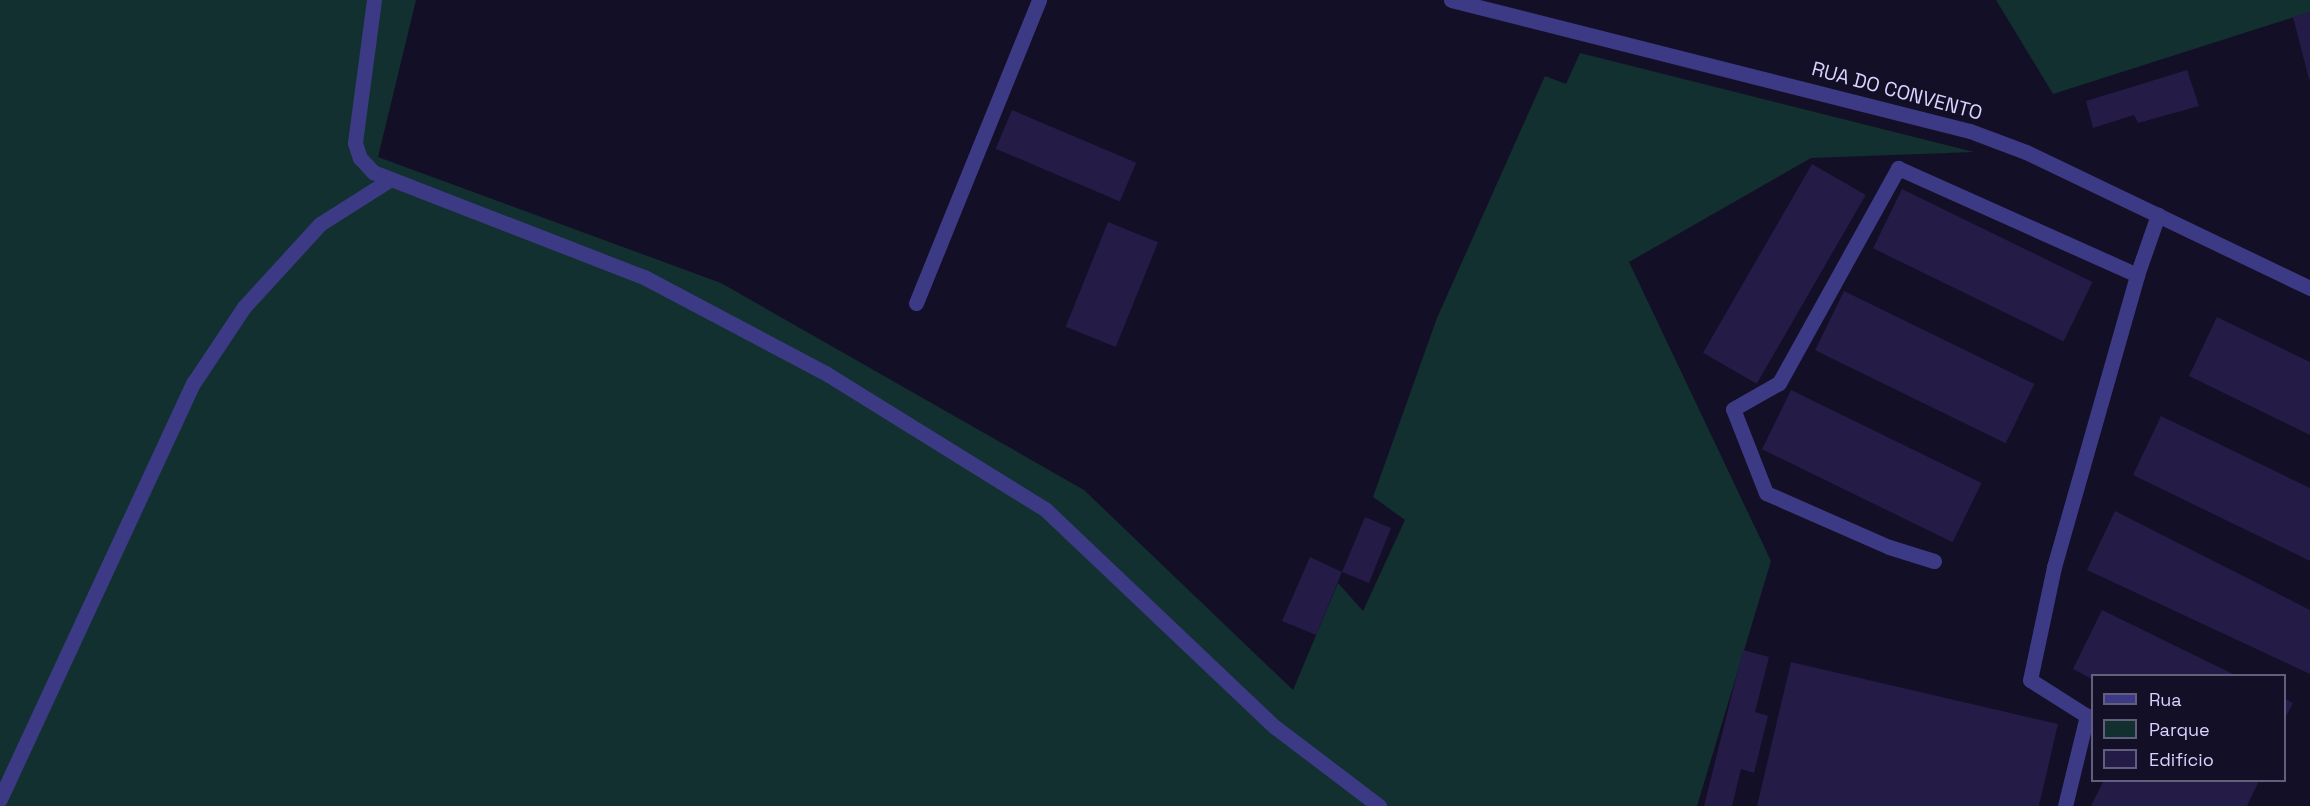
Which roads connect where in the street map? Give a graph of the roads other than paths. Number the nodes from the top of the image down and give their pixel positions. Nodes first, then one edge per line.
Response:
1 (374, 0) edge
2 (1039, 0) edge
3 (1451, 0) edge
4 (391, 179) junction
5 (2158, 215) junction
6 (2137, 275) junction
7 (2310, 288) edge
8 (916, 303) dead end
9 (1934, 561) dead end
10 (0, 799) edge
11 (1379, 806) edge
12 (2065, 806) edge

1 - 4 street
2 - 8 street
3 - 5 street, RUA DO CONVENTO
4 - 10 street
4 - 11 street
5 - 6 street
5 - 7 street, RUA DO CONVENTO
6 - 9 street
6 - 12 street

